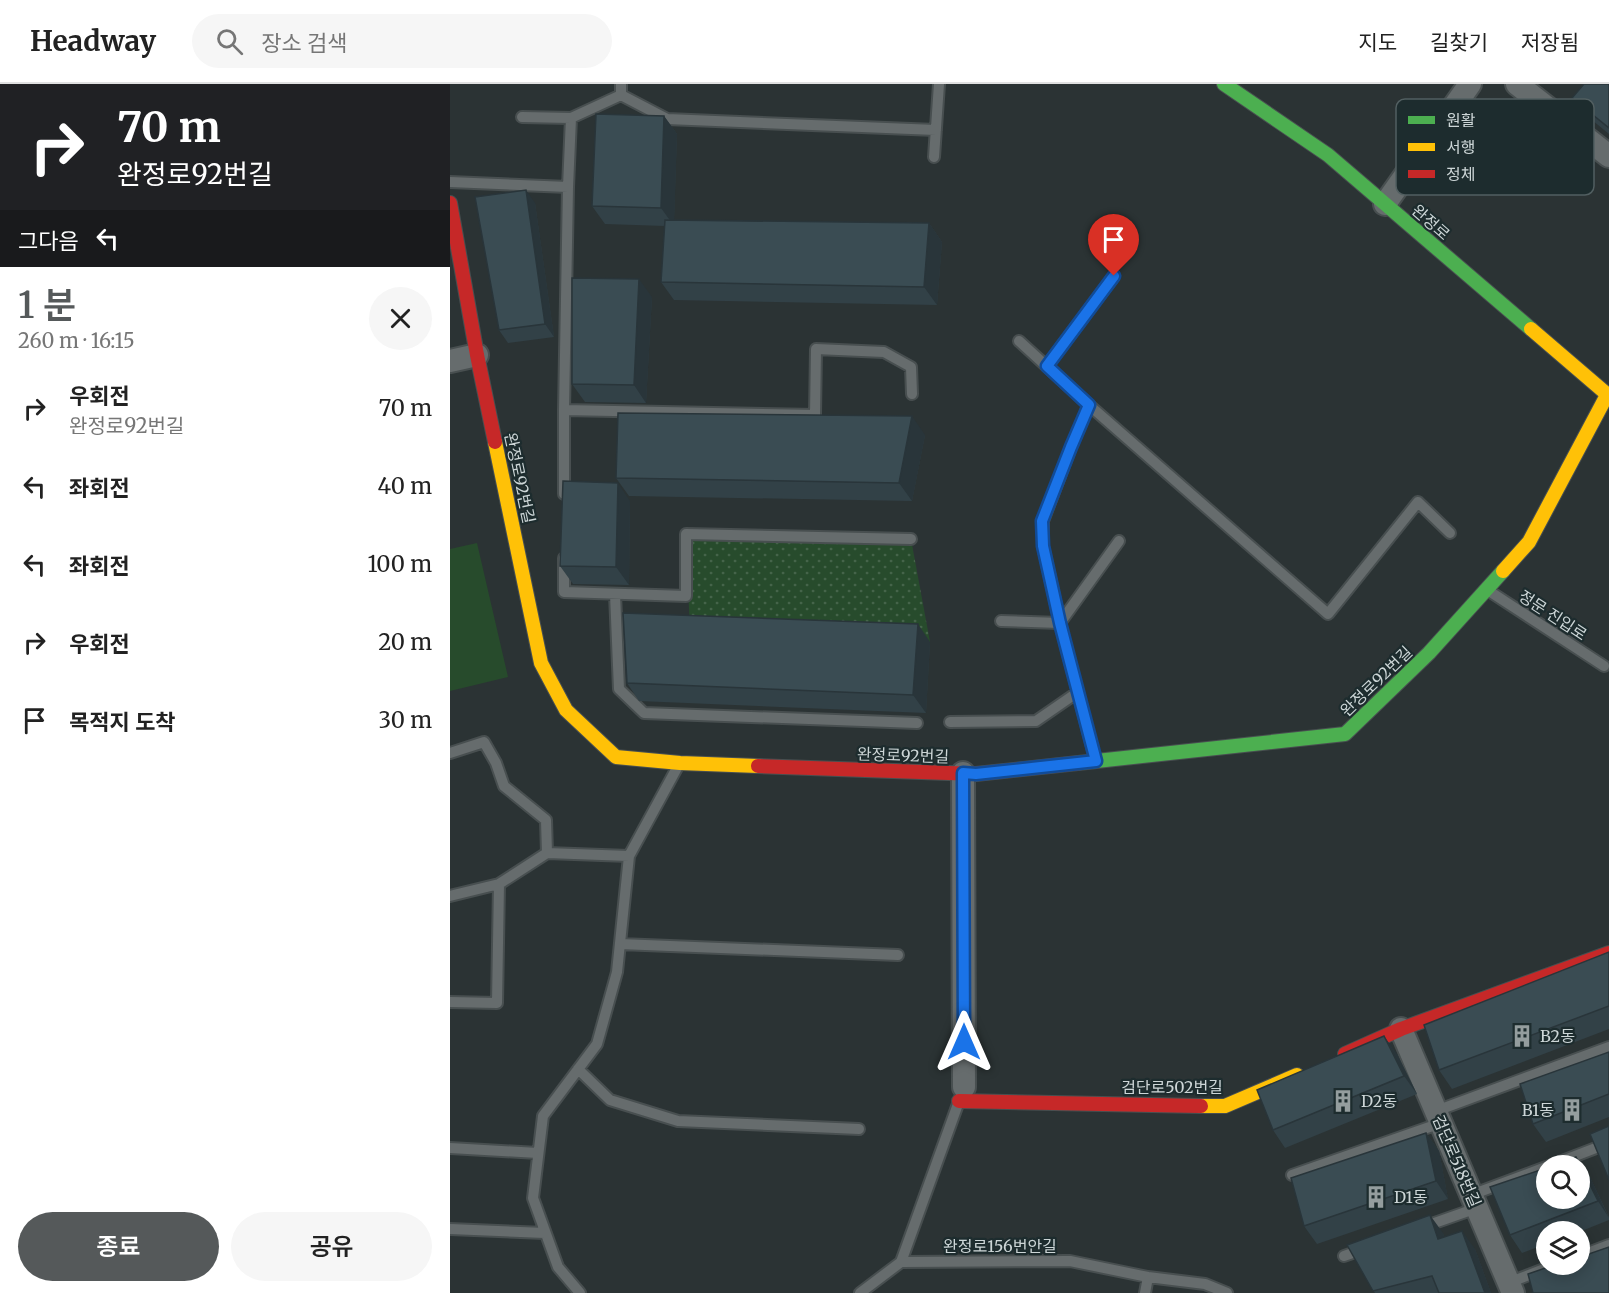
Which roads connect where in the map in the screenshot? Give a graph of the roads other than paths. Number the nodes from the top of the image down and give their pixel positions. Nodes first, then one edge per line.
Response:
1 (939, 84) edge
2 (1224, 84) edge
3 (1470, 84) edge
4 (1517, 84) edge
5 (621, 90) edge
6 (1459, 99) edge
7 (1536, 99) edge
8 (522, 117) dead end
9 (571, 118) junction
10 (936, 130) junction
11 (1594, 144) edge
12 (1609, 156) edge
13 (934, 157) dead end
14 (450, 182) edge
15 (568, 186) junction
16 (1396, 187) edge
17 (450, 203) edge
18 (1384, 204) junction
19 (1114, 276) dead end
20 (1019, 341) dead end
21 (477, 355) junction
22 (450, 361) edge
23 (1047, 366) junction
24 (912, 394) dead end
25 (1608, 395) edge
26 (1089, 405) junction
27 (564, 410) junction
28 (564, 501) edge
29 (1450, 532) dead end
30 (911, 539) dead end
31 (1119, 541) dead end
32 (564, 546) edge
33 (1486, 590) junction
34 (615, 594) junction
35 (1001, 621) dead end
36 (1060, 623) junction
37 (1604, 666) dead end
38 (1078, 692) junction
39 (950, 722) dead end
40 (917, 723) dead end
41 (450, 753) edge
42 (1096, 761) junction
43 (680, 764) junction
44 (963, 773) junction
45 (547, 853) junction
46 (629, 856) junction
47 (499, 884) junction
48 (450, 896) edge
49 (620, 944) junction
50 (1609, 953) edge
51 (898, 955) dead end
52 (450, 1002) edge
53 (1401, 1029) junction
54 (1609, 1047) edge
55 (1336, 1057) edge
56 (1314, 1067) edge
57 (579, 1069) junction
58 (962, 1094) junction
59 (1439, 1117) junction
60 (859, 1129) dead end
61 (450, 1148) edge
62 (1604, 1148) edge
63 (538, 1153) junction
64 (1582, 1155) edge
65 (1536, 1172) edge
66 (1292, 1175) edge
67 (1474, 1202) junction
68 (450, 1229) edge
69 (1410, 1232) edge
70 (545, 1233) junction
71 (1377, 1244) edge
72 (1609, 1245) edge
73 (1590, 1252) edge
74 (1344, 1256) dead end
75 (901, 1262) junction
76 (1536, 1275) edge
77 (1148, 1277) junction
78 (1510, 1288) edge
79 (580, 1293) edge
80 (860, 1293) edge
81 (1145, 1293) edge
82 (1227, 1293) edge

1 - 10 lane
2 - 18 street, 완정로
3 - 6 street
4 - 7 street
5 - 9 lane
5 - 10 lane
8 - 9 lane
9 - 15 lane
10 - 13 lane
11 - 12 street
14 - 15 lane
15 - 27 lane
16 - 18 street
17 - 21 street, 완정로92번길
18 - 25 street, 완정로
19 - 23 lane
20 - 23 lane
21 - 22 street
21 - 43 street, 완정로92번길
23 - 26 lane
24 - 27 lane
25 - 33 street, 완정로92번길
26 - 29 lane
26 - 36 lane
27 - 28 lane
30 - 34 lane
31 - 36 lane
32 - 34 lane
33 - 37 lane, 정문 진입로
33 - 42 street, 완정로92번길
34 - 40 lane
35 - 36 lane
36 - 38 lane
38 - 39 lane
38 - 42 lane
41 - 45 lane
42 - 44 street, 완정로92번길
43 - 44 street, 완정로92번길
43 - 46 lane
44 - 58 street
45 - 46 lane
45 - 47 lane
46 - 49 lane
47 - 48 lane
47 - 52 lane
49 - 51 lane
49 - 57 lane
50 - 53 street
53 - 55 street
53 - 59 street, 검단로518번길
54 - 59 lane
56 - 58 street, 검단로502번길
57 - 60 lane
57 - 63 lane
58 - 75 lane
59 - 66 lane
59 - 67 street, 검단로518번길
61 - 63 lane
62 - 64 lane
63 - 70 lane
65 - 67 lane
67 - 69 lane
67 - 78 street, 검단로518번길
68 - 70 lane
70 - 79 lane
71 - 74 lane
72 - 73 lane
75 - 77 lane, 완정로156번안길
75 - 80 lane
76 - 78 lane
77 - 81 lane
77 - 82 lane, 완정로156번안길

